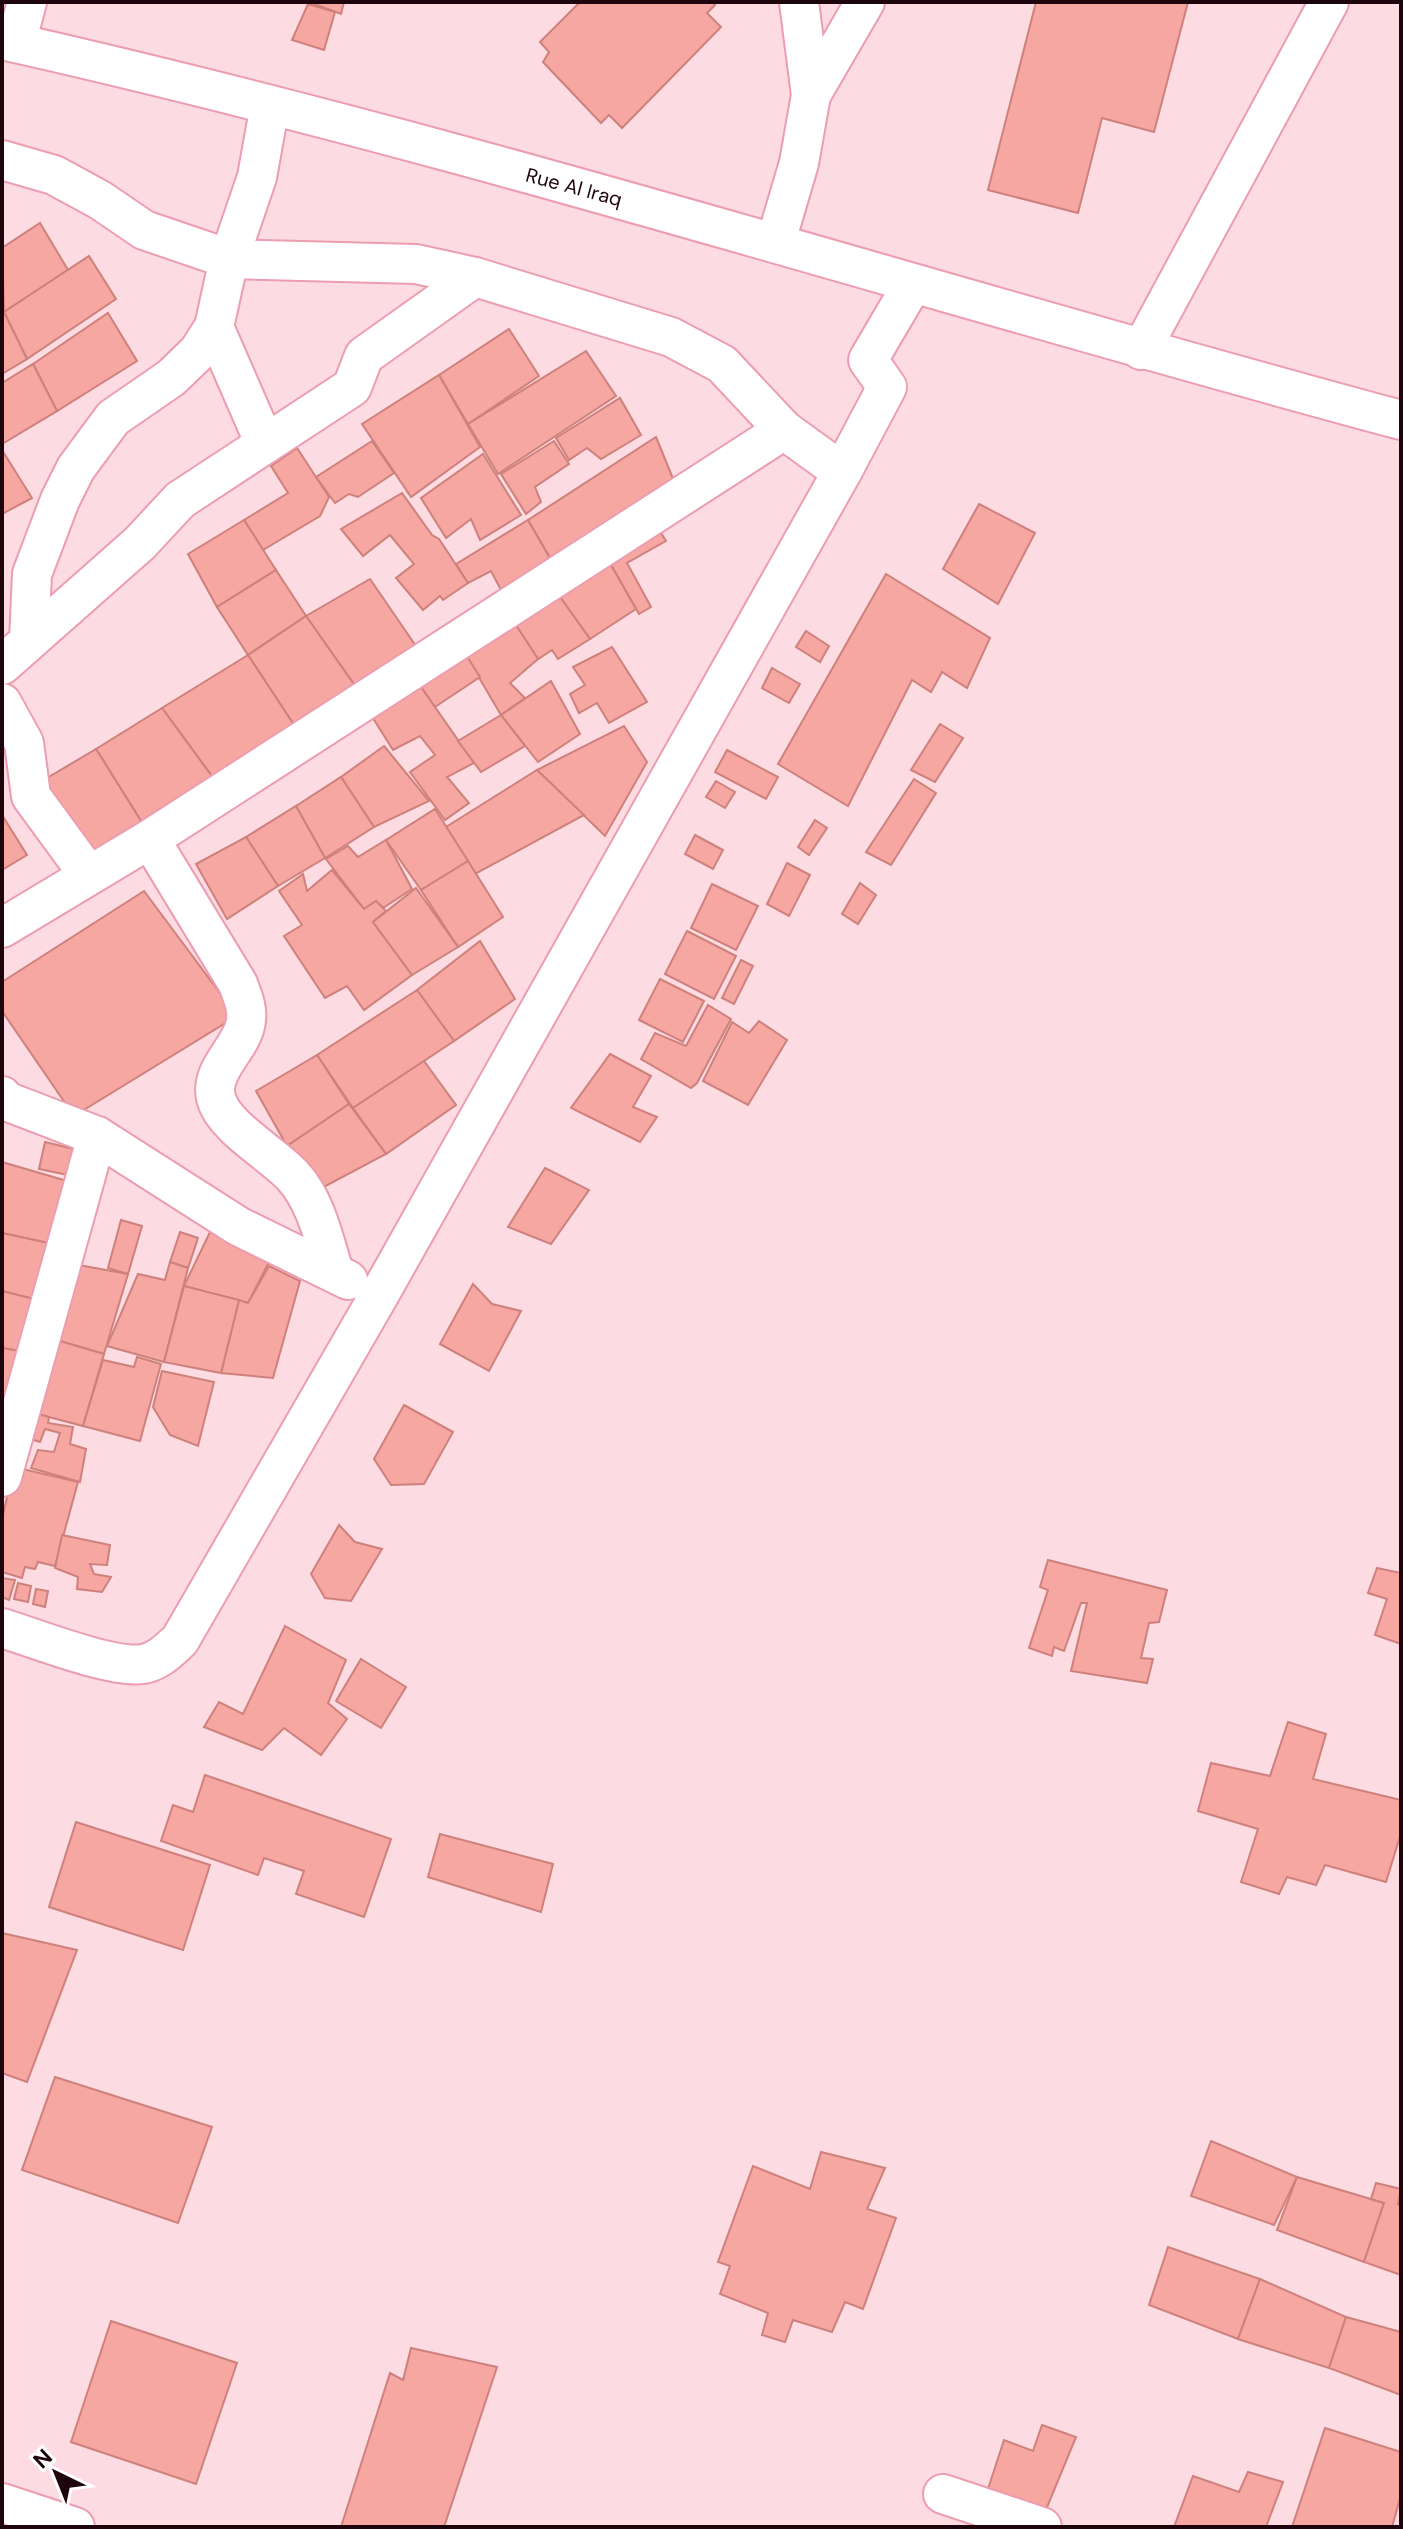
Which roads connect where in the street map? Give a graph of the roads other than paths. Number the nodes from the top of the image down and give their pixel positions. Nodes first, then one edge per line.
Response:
1 (27, 2) edge
2 (799, 2) edge
3 (865, 2) edge
4 (1329, 2) edge
5 (9, 42) edge
6 (811, 95) junction
7 (270, 105) junction
8 (2, 160) edge
9 (776, 241) junction
10 (229, 259) junction
11 (475, 277) junction
12 (912, 285) junction
13 (214, 327) junction
14 (1141, 350) junction
15 (1401, 420) edge
16 (784, 430) junction
17 (265, 444) junction
18 (842, 472) junction
19 (16, 653) edge
20 (2, 703) edge
21 (150, 839) junction
22 (88, 874) junction
23 (2, 928) edge
24 (2, 1096) edge
25 (97, 1136) junction
26 (334, 1272) junction
27 (378, 1297) junction
28 (2, 1477) edge
29 (2, 1628) edge
30 (943, 2494) dead end
31 (2, 2503) edge
32 (75, 2527) edge
33 (1042, 2527) edge

1 - 5 street
2 - 6 street
3 - 6 street
4 - 14 street
5 - 7 street, Rue Al Iraq
6 - 9 street
7 - 9 street, Rue Al Iraq
7 - 10 street
8 - 10 street
9 - 12 street, Rue Al Iraq
10 - 11 street
10 - 13 street
11 - 16 street
11 - 17 street
12 - 14 street, Rue Al Iraq
12 - 18 street
13 - 17 street
13 - 19 street
14 - 15 street, Rue Al Iraq
16 - 18 street
16 - 21 street
17 - 19 street
18 - 27 street
20 - 22 street
21 - 22 street
21 - 26 street
22 - 23 street
24 - 25 street
25 - 26 street
25 - 28 street
26 - 27 street
27 - 29 street
30 - 33 street
31 - 32 street

